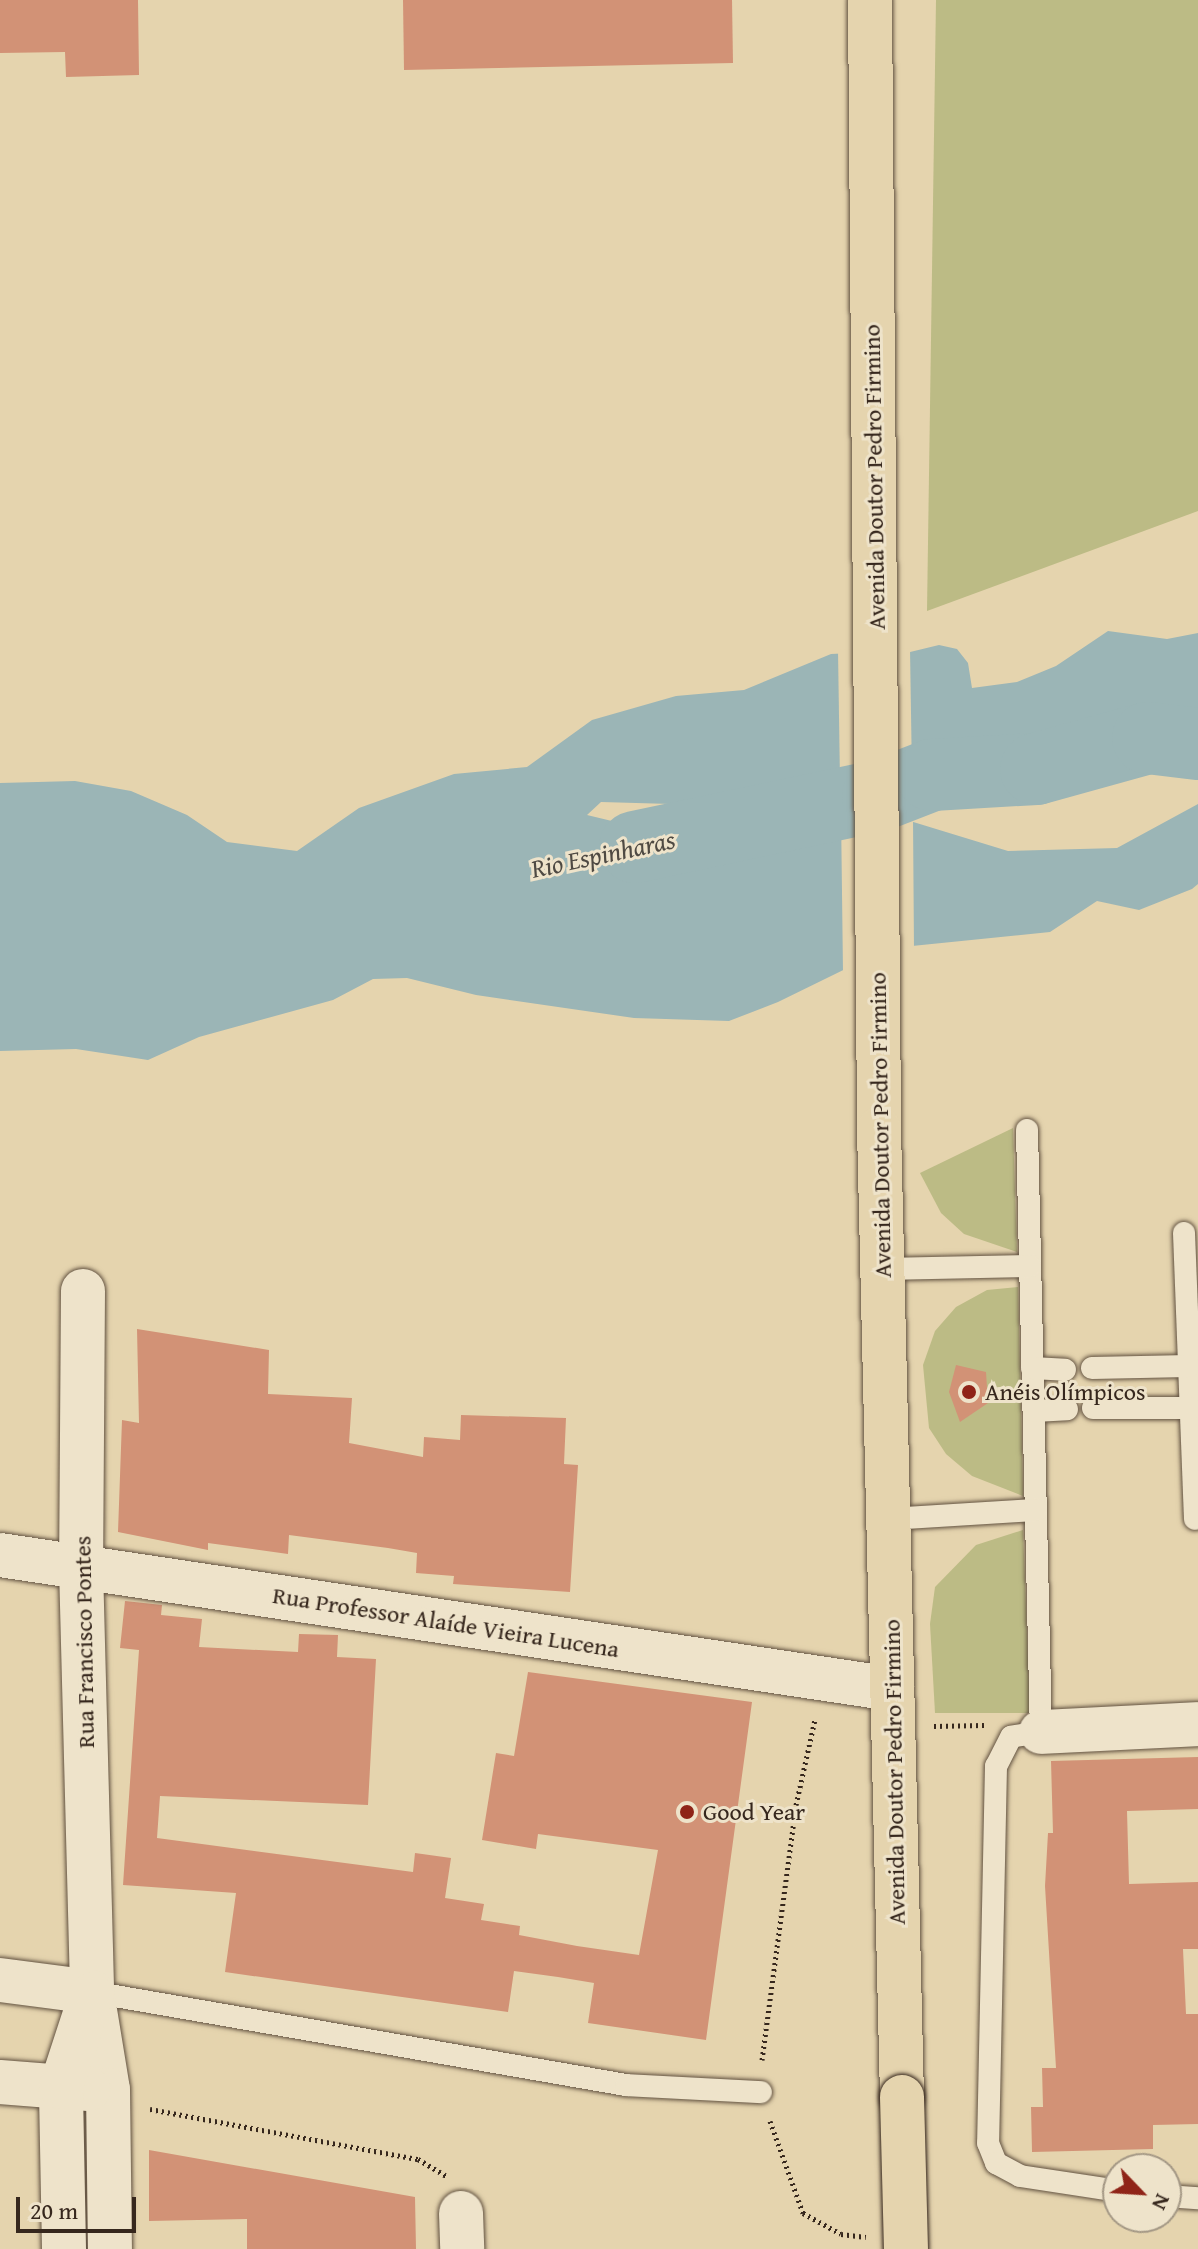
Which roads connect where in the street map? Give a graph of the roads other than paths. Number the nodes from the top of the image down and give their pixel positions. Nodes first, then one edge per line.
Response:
1 (870, 0) edge
2 (1027, 1130) dead end
3 (1184, 1233) dead end
4 (1030, 1266) junction
5 (882, 1269) junction
6 (83, 1291) dead end
7 (1189, 1366) junction
8 (1032, 1368) junction
9 (1092, 1368) dead end
10 (1065, 1370) dead end
11 (1093, 1408) dead end
12 (1190, 1408) junction
13 (1067, 1409) dead end
14 (1034, 1411) junction
15 (1036, 1510) junction
16 (888, 1519) junction
17 (1195, 1519) dead end
18 (0, 1555) edge
19 (81, 1567) junction
20 (893, 1708) junction
21 (1198, 1724) edge
22 (1041, 1728) junction
23 (0, 1980) edge
24 (92, 1992) junction
25 (0, 2082) edge
26 (61, 2087) junction
27 (108, 2090) junction
28 (761, 2092) road end
29 (1102, 2189) edge
30 (888, 2243) edge
31 (64, 2249) edge
32 (110, 2249) edge

1 - 5 main road, Avenida Doutor Pedro Firmino
2 - 4 lane
3 - 7 lane
4 - 5 lane
4 - 8 lane
5 - 16 main road, Avenida Doutor Pedro Firmino
6 - 19 street, Rua Francisco Pontes
7 - 9 lane
7 - 12 lane
8 - 10 lane
8 - 14 lane
11 - 12 lane
12 - 17 lane
13 - 14 lane
14 - 15 lane
15 - 16 lane
15 - 22 lane
16 - 20 main road, Avenida Doutor Pedro Firmino
18 - 19 street, Rua Professor Alaíde Vieira Lucena
19 - 20 street, Rua Professor Alaíde Vieira Lucena
19 - 24 street, Rua Francisco Pontes
20 - 30 main road, Avenida Doutor Pedro Firmino, bridge
21 - 22 street
22 - 29 lane
23 - 24 street
24 - 26 street, Rua Francisco Pontes
24 - 27 street, Rua Francisco Pontes
24 - 28 lane
25 - 26 street
26 - 27 street
26 - 31 street, Rua Francisco Pontes
27 - 32 street, Rua Francisco Pontes

